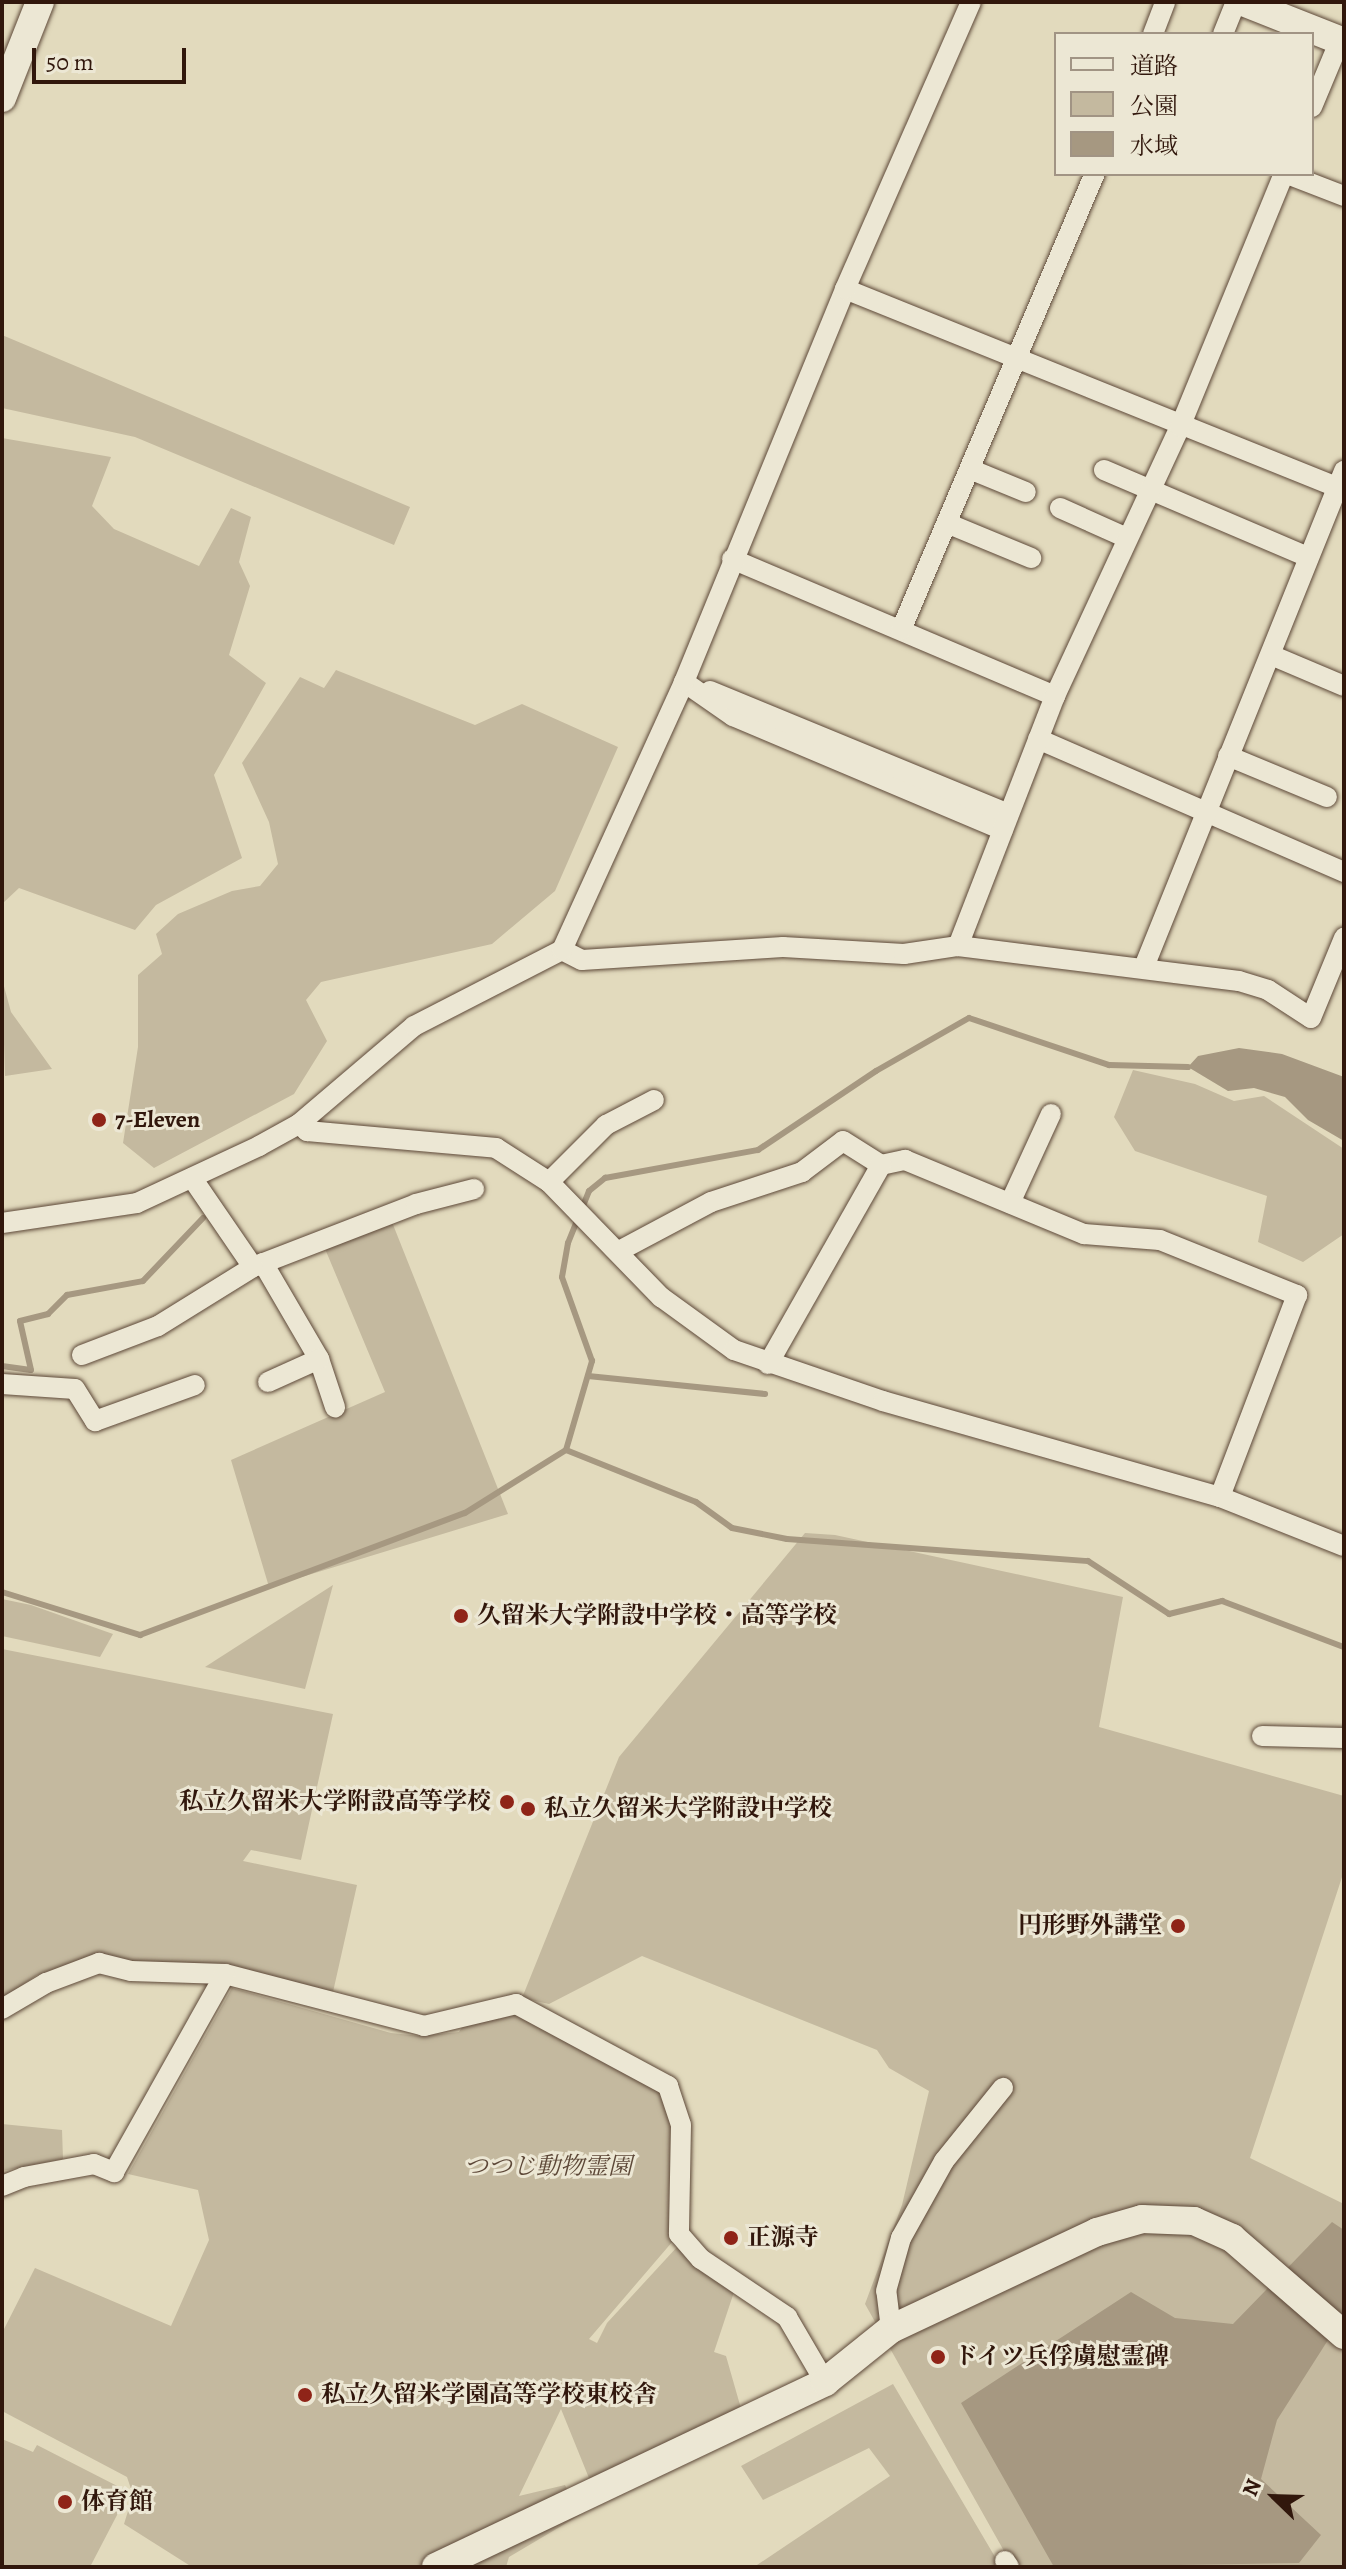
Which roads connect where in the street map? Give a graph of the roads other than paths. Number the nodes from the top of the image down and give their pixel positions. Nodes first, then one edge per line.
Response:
1 (40, 2) edge
2 (971, 2) edge
3 (1165, 2) edge
4 (1236, 2) edge
5 (1243, 2) edge
6 (1154, 32) edge
7 (1224, 32) edge
8 (1342, 41) edge
9 (2, 98) edge
10 (1314, 103) edge
11 (1094, 176) edge
12 (1285, 176) edge
13 (1291, 176) edge
14 (1344, 196) edge
15 (845, 289) junction
16 (1016, 361) junction
17 (1180, 427) junction
18 (972, 470) junction
19 (1104, 470) dead end
20 (1342, 483) edge
21 (1148, 487) junction
22 (1026, 492) dead end
23 (1060, 508) dead end
24 (949, 524) junction
25 (1127, 538) junction
26 (1308, 557) junction
27 (1031, 558) dead end
28 (732, 559) junction
29 (901, 630) junction
30 (1271, 655) junction
31 (684, 682) junction
32 (1344, 686) edge
33 (1055, 696) junction
34 (1038, 739) junction
35 (1228, 756) junction
36 (1327, 797) dead end
37 (1204, 811) junction
38 (1006, 822) junction
39 (1344, 872) edge
40 (1344, 938) edge
41 (958, 946) junction
42 (562, 950) junction
43 (1144, 967) junction
44 (654, 1100) dead end
45 (1051, 1114) dead end
46 (299, 1124) junction
47 (881, 1165) junction
48 (192, 1178) junction
49 (549, 1182) junction
50 (474, 1189) dead end
51 (1010, 1203) junction
52 (2, 1223) edge
53 (619, 1251) junction
54 (258, 1265) junction
55 (82, 1355) dead end
56 (319, 1359) junction
57 (768, 1364) junction
58 (268, 1382) dead end
59 (2, 1384) edge
60 (195, 1385) dead end
61 (335, 1407) dead end
62 (1220, 1497) junction
63 (1344, 1546) edge
64 (1262, 1736) dead end
65 (1344, 1738) edge
66 (225, 1974) junction
67 (2, 2009) edge
68 (1003, 2088) dead end
69 (2, 2186) edge
70 (891, 2329) junction
71 (1344, 2335) edge
72 (825, 2382) junction
73 (436, 2567) edge

1 - 9 street
2 - 15 street
3 - 6 street
4 - 7 street
5 - 8 street
8 - 10 street
11 - 16 street
12 - 17 street
13 - 14 street
15 - 16 street
15 - 28 street
16 - 17 street
16 - 18 street
17 - 20 street
17 - 21 street
18 - 22 street
18 - 24 street
19 - 21 street
20 - 26 street
21 - 25 street
21 - 26 street
23 - 25 street
24 - 27 street
24 - 29 street
25 - 33 street
26 - 30 street
28 - 29 street
28 - 31 street
29 - 33 street
30 - 32 street
30 - 35 street
31 - 38 street
31 - 42 street
33 - 34 street
34 - 37 street
34 - 38 street
35 - 36 street
35 - 37 street
37 - 39 street
37 - 43 street
38 - 41 street
40 - 43 street
41 - 42 street
41 - 43 street
42 - 46 street
44 - 49 street
45 - 51 street
46 - 48 street
46 - 49 street
47 - 51 street
47 - 53 street
47 - 57 street
48 - 52 street
48 - 54 street
49 - 53 street
50 - 54 street
51 - 62 street
53 - 57 street
54 - 55 street
54 - 56 street
56 - 58 street
56 - 61 street
57 - 62 street
59 - 60 street
62 - 63 street
64 - 65 street
66 - 67 street
66 - 69 street
66 - 72 street
68 - 70 street
70 - 71 street
70 - 72 street
72 - 73 street

